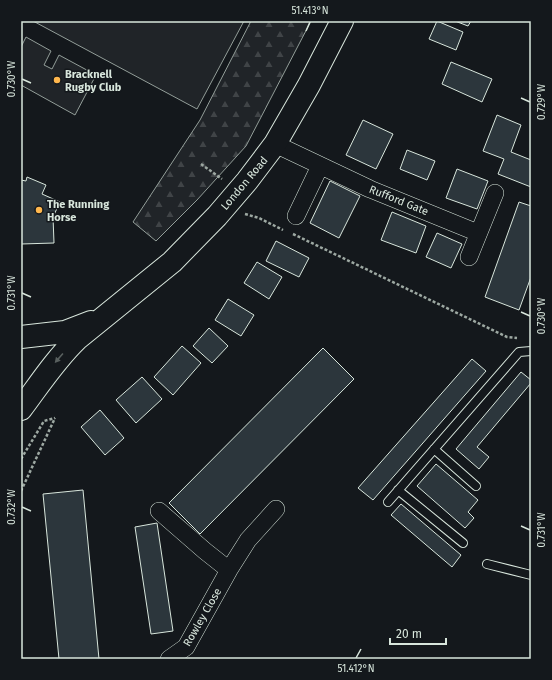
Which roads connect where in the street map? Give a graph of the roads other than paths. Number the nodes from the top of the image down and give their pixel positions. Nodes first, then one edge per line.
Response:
1 (342, 21) edge
2 (276, 144) junction
3 (320, 166) junction
4 (494, 193) dead end
5 (296, 216) dead end
6 (478, 233) junction
7 (469, 257) dead end
8 (109, 314) junction
9 (21, 337) edge
10 (531, 351) edge
11 (21, 409) edge
12 (434, 449) junction
13 (476, 486) dead end
14 (398, 490) junction
15 (388, 502) dead end
16 (276, 509) dead end
17 (159, 511) dead end
18 (463, 543) dead end
19 (487, 564) dead end
20 (229, 570) junction
21 (531, 575) edge
22 (169, 659) edge

1 - 2 main road, London Road
2 - 3 street, Rufford Gate
2 - 8 main road, London Road
3 - 5 street
3 - 6 street, Rufford Gate
4 - 6 street
6 - 7 street
8 - 9 main road, London Road
8 -> 11 main road, London Road
10 - 12 lane
12 - 13 lane
12 - 14 lane
14 - 15 lane
14 - 18 lane
16 - 20 street, Rowley Close
17 - 20 street
19 - 21 lane
20 - 22 street, Rowley Close

